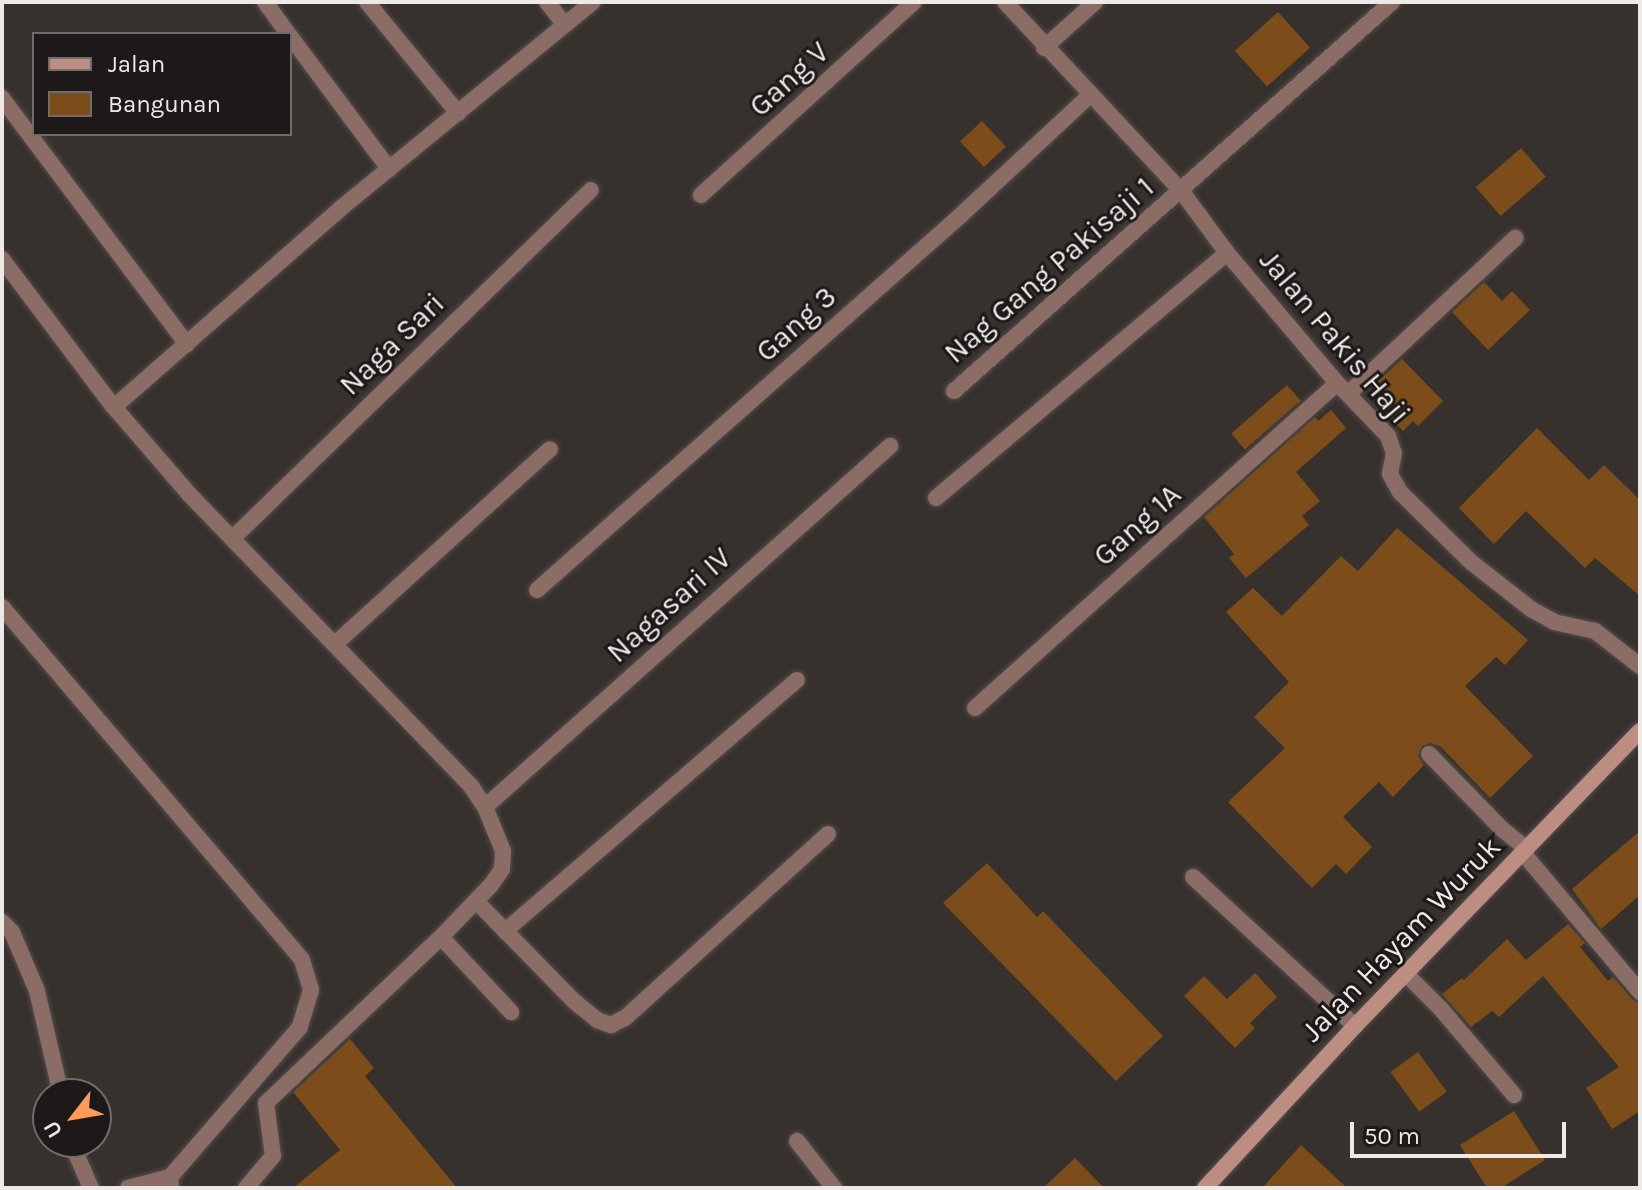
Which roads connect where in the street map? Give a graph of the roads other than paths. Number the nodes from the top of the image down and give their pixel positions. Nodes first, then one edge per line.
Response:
1 (265, 2) edge
2 (367, 2) edge
3 (547, 2) edge
4 (593, 2) edge
5 (914, 2) edge
6 (1005, 2) edge
7 (1095, 2) edge
8 (1392, 2) edge
9 (564, 24) junction
10 (287, 32) edge
11 (292, 39) edge
12 (1044, 48) junction
13 (1089, 96) junction
14 (2, 98) edge
15 (458, 113) junction
16 (389, 169) junction
17 (591, 190) dead end
18 (1182, 192) junction
19 (701, 195) dead end
20 (1515, 238) dead end
21 (1227, 253) junction
22 (2, 259) edge
23 (187, 344) junction
24 (1343, 388) junction
25 (954, 391) dead end
26 (112, 405) dead end
27 (890, 446) dead end
28 (550, 449) dead end
29 (936, 498) dead end
30 (233, 538) junction
31 (537, 590) dead end
32 (2, 607) edge
33 (335, 644) junction
34 (1640, 666) edge
35 (797, 680) dead end
36 (975, 708) dead end
37 (1640, 731) edge
38 (1429, 754) dead end
39 (485, 807) junction
40 (828, 834) dead end
41 (1525, 851) junction
42 (1193, 877) dead end
43 (476, 901) junction
44 (2, 922) edge
45 (505, 931) junction
46 (441, 937) junction
47 (1406, 974) junction
48 (1640, 992) edge
49 (511, 1012) dead end
50 (1355, 1026) junction
51 (57, 1078) edge
52 (1514, 1095) dead end
53 (797, 1141) dead end
54 (78, 1158) edge
55 (170, 1182) edge
56 (91, 1188) edge
57 (128, 1188) edge
58 (246, 1188) edge
59 (834, 1188) edge
60 (1205, 1188) edge

1 - 10 street
2 - 15 street
3 - 9 street
4 - 9 street
5 - 19 street, Gang V
6 - 12 street, Jalan Pakis Haji
7 - 12 street
8 - 18 street, Nag Gang Pakisaji 1
9 - 15 street
11 - 16 street
12 - 13 street, Jalan Pakis Haji
13 - 18 street, Jalan Pakis Haji
13 - 31 street, Gang 3
14 - 23 street
15 - 16 street
16 - 23 street
17 - 30 street, Naga Sari
18 - 21 street, Jalan Pakis Haji
18 - 25 street, Nag Gang Pakisaji 1
20 - 24 street, Gang 1A
21 - 24 street, Jalan Pakis Haji
21 - 29 street
22 - 26 street
23 - 30 street
24 - 34 street, Jalan Pakis Haji
24 - 36 street, Gang 1A
27 - 39 street, Nagasari IV
28 - 33 street
30 - 33 street
32 - 55 street
33 - 39 street
35 - 45 street
37 - 41 main road, Jalan Hayam Wuruk
38 - 41 street
39 - 43 street
40 - 45 street
41 - 47 main road, Jalan Hayam Wuruk
41 - 48 street
42 - 50 street
43 - 45 street
43 - 46 street
44 - 51 street
46 - 49 street
46 - 58 street
47 - 50 main road, Jalan Hayam Wuruk
47 - 52 street
50 - 60 main road, Jalan Hayam Wuruk
53 - 59 street
54 - 56 street
55 - 57 street

